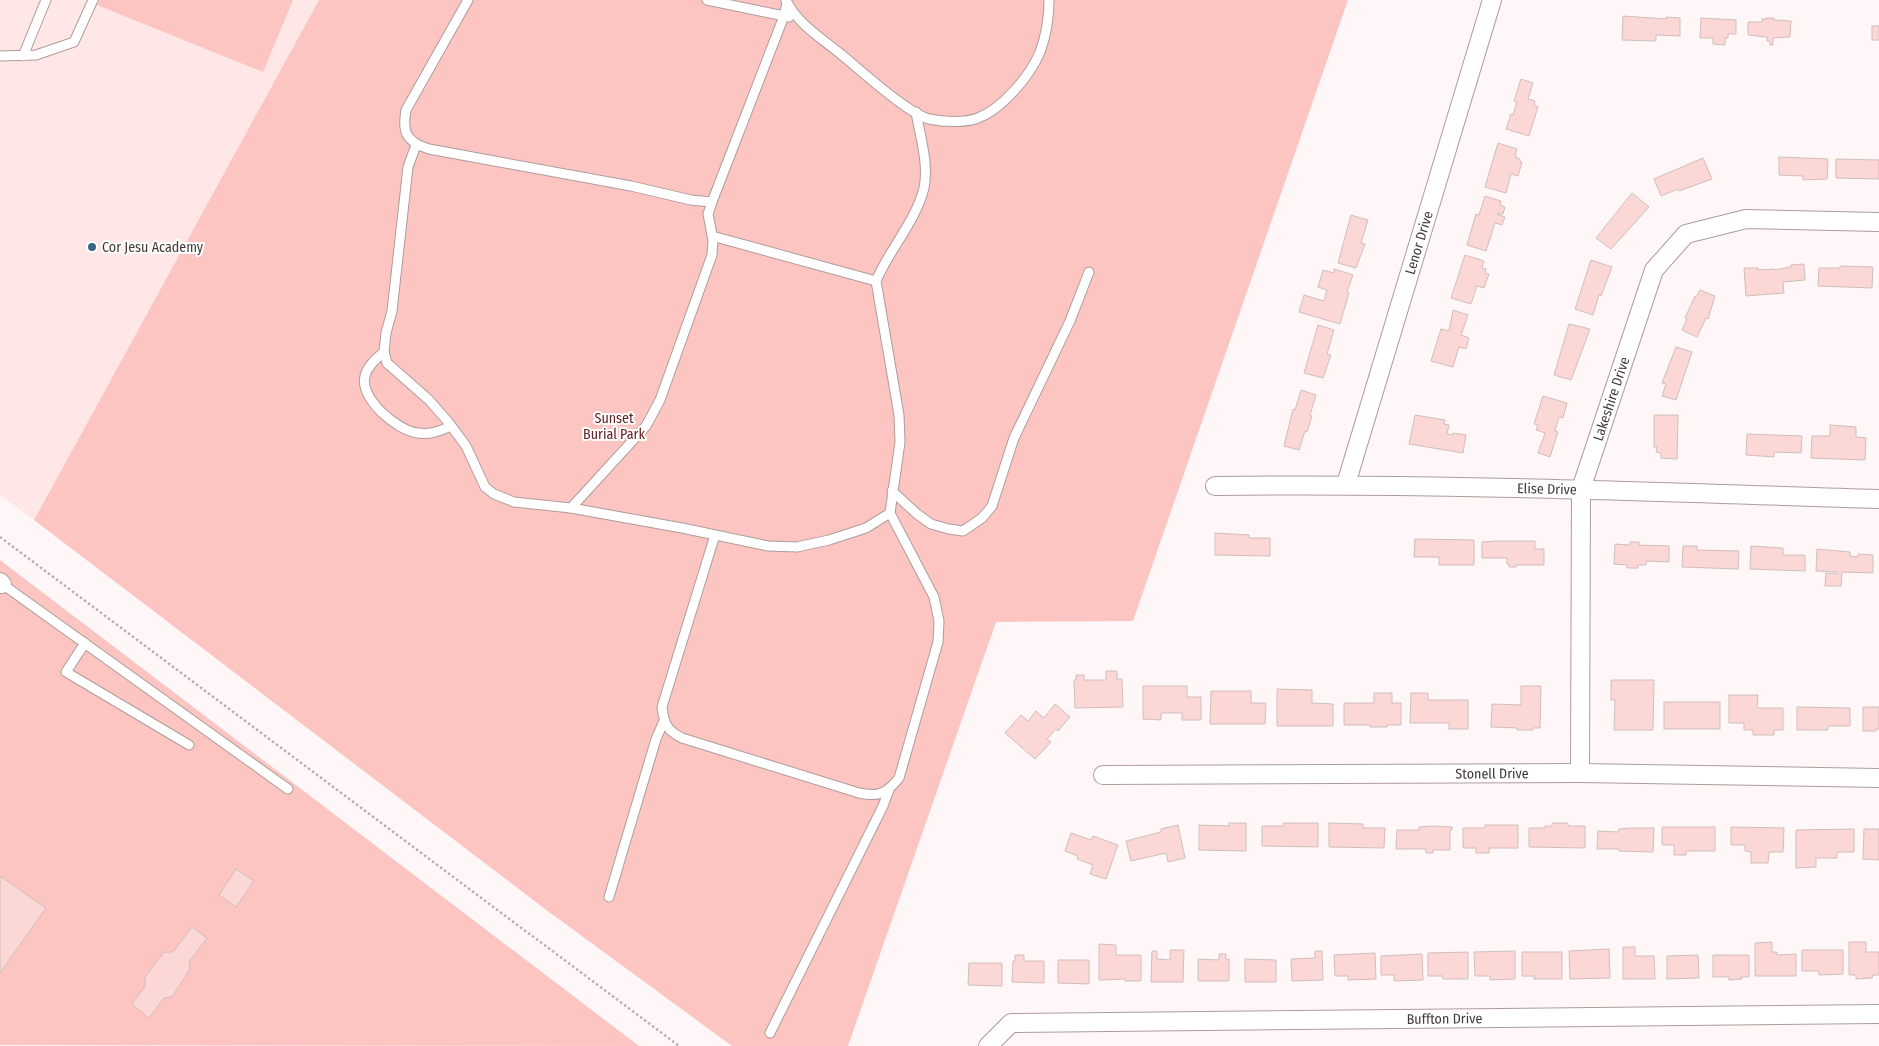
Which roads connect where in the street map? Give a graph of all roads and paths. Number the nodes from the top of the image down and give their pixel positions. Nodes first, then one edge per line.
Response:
1 (46, 0) edge
2 (93, 0) edge
3 (468, 0) edge
4 (708, 0) edge
5 (1049, 0) edge
6 (1492, 0) edge
7 (725, 1) edge
8 (786, 2) edge
9 (784, 16) junction
10 (799, 19) junction
11 (0, 56) edge
12 (23, 56) junction
13 (916, 112) junction
14 (416, 145) junction
15 (712, 202) junction
16 (1879, 222) edge
17 (712, 236) junction
18 (1089, 272) dead end
19 (876, 282) junction
20 (384, 352) junction
21 (451, 426) junction
22 (1346, 484) junction
23 (1216, 486) dead end
24 (1581, 489) junction
25 (892, 491) junction
26 (1879, 499) edge
27 (571, 508) junction
28 (890, 513) junction
29 (715, 535) junction
30 (0, 537) edge
31 (1, 583) edge
32 (85, 643) junction
33 (664, 721) junction
34 (189, 745) dead end
35 (1580, 773) junction
36 (1104, 775) dead end
37 (1879, 778) edge
38 (288, 789) dead end
39 (889, 790) junction
40 (609, 896) dead end
41 (1879, 1014) edge
42 (770, 1033) dead end
43 (679, 1046) edge
44 (988, 1046) edge

1 - 12 lane
2 - 12 lane
3 - 14 lane
4 - 7 lane
5 - 13 lane
6 - 22 street, Lenor Drive
7 - 9 lane
8 - 9 lane
8 - 10 lane
9 - 10 lane
9 - 15 lane
10 - 13 lane
11 - 12 lane
13 - 19 lane
14 - 15 lane
14 - 20 lane
15 - 17 lane
16 - 24 street, Lakeshire Drive
17 - 19 lane
17 - 27 lane
18 - 25 lane
19 - 25 lane
20 - 21 lane
20 - 21 lane
21 - 27 lane
22 - 23 street, Elise Drive
22 - 24 street, Elise Drive
24 - 26 street, Elise Drive
24 - 35 street, Lakeshire Drive
25 - 28 lane
27 - 29 lane
28 - 29 lane
28 - 39 lane
29 - 33 lane
30 - 43 path
31 - 32 lane
32 - 34 lane
32 - 38 lane
33 - 39 lane
33 - 40 lane
35 - 36 street, Stonell Drive
35 - 37 street, Stonell Drive
39 - 42 lane
41 - 44 street, Buffton Drive

